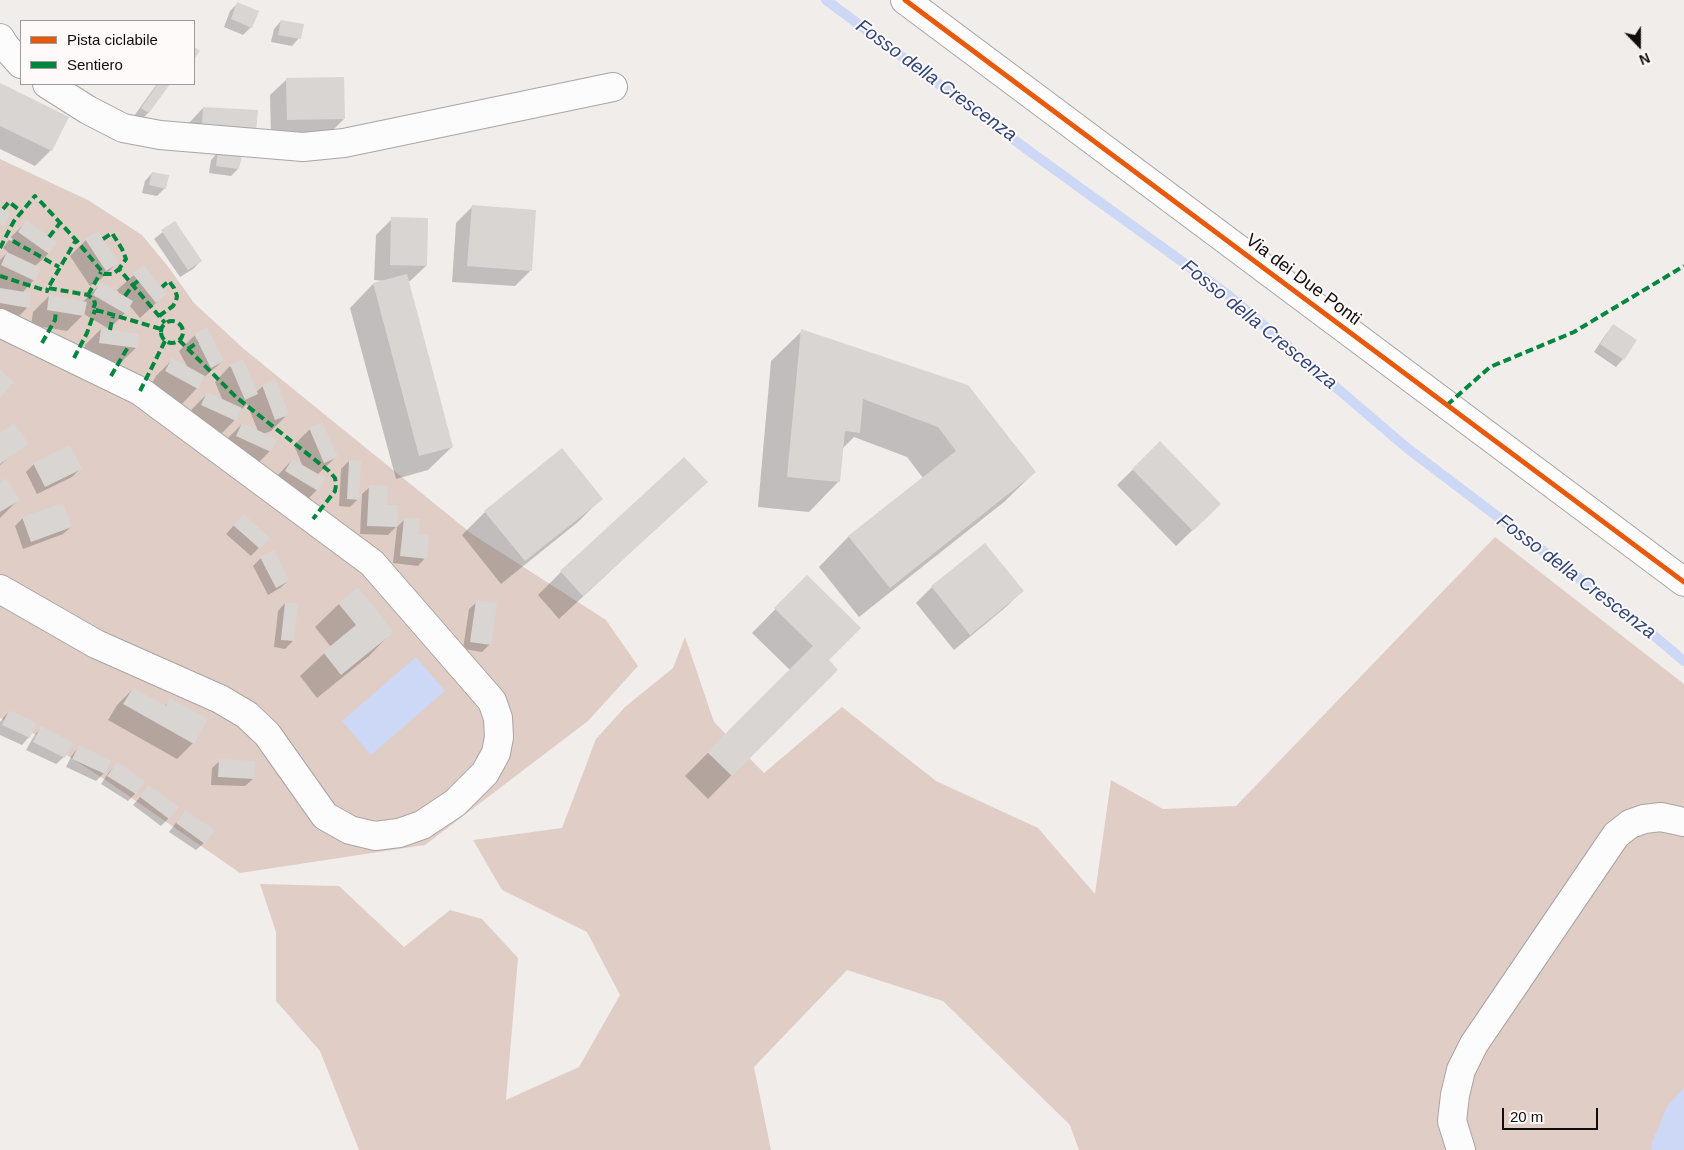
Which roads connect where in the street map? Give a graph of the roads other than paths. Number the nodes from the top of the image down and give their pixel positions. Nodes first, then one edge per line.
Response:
1 (905, 0) edge
2 (0, 38) edge
3 (20, 63) edge
4 (49, 85) edge
5 (613, 87) dead end
6 (0, 323) edge
7 (1684, 582) edge
8 (0, 589) edge
9 (1684, 822) edge
10 (1461, 1150) edge

1 - 7 street, Via dei Due Ponti
2 - 3 street
4 - 5 street
6 - 8 street
9 - 10 street

